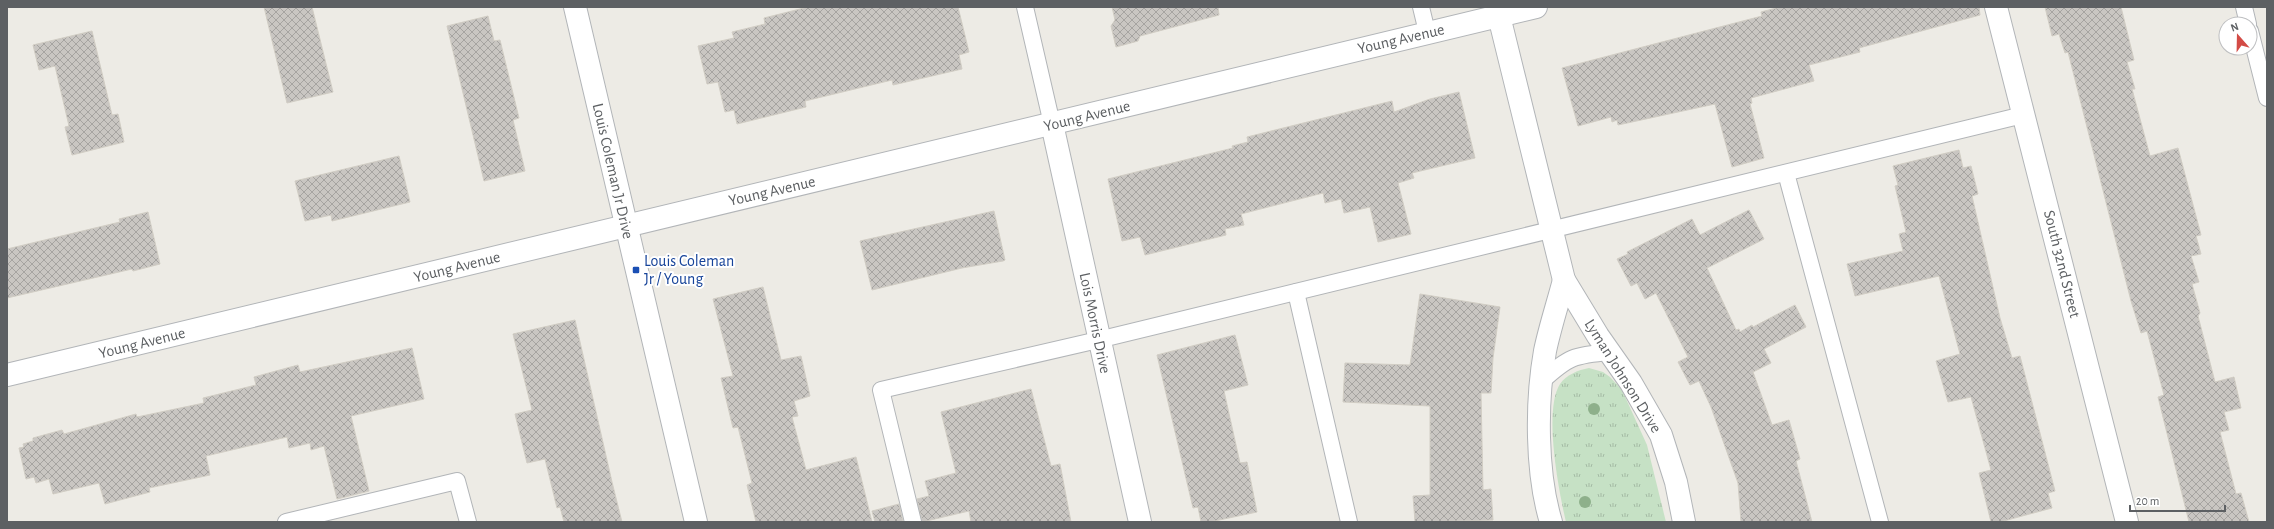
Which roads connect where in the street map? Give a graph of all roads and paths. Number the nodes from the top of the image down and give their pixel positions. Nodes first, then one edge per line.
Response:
1 (575, 7) edge
2 (1025, 7) edge
3 (1421, 7) edge
4 (1536, 7) edge
5 (1996, 7) edge
6 (1500, 16) junction
7 (1427, 32) junction
8 (2256, 56) edge
9 (2267, 98) edge
10 (2024, 115) junction
11 (1052, 124) junction
12 (1786, 173) junction
13 (626, 226) junction
14 (1552, 230) junction
15 (1564, 280) junction
16 (1296, 292) junction
17 (1098, 340) junction
18 (1610, 352) junction
19 (7, 375) edge
20 (1542, 381) junction
21 (286, 522) edge
22 (468, 522) edge
23 (696, 522) edge
24 (913, 522) edge
25 (1140, 522) edge
26 (1349, 522) edge
27 (1551, 522) edge
28 (1684, 522) edge
29 (1880, 522) edge
30 (2127, 522) edge

1 - 13 street, Louis Coleman Jr Drive
2 - 11 lane
3 - 7 lane
4 - 6 street, Young Avenue
5 - 10 street, South 32nd Street
6 - 7 street, Young Avenue
6 - 14 street, Lyman Johnson Drive
7 - 11 street, Young Avenue
8 - 9 lane
10 - 12 lane
10 - 30 street, South 32nd Street
11 - 13 street, Young Avenue
11 - 17 street, Lois Morris Drive
12 - 14 lane
12 - 29 lane
13 - 19 street, Young Avenue
13 - 23 street, Louis Coleman Jr Drive
14 - 15 street, Lyman Johnson Drive
14 - 16 lane
15 - 18 street, Lyman Johnson Drive
15 - 20 street, Lyman Johnson Drive
16 - 17 lane
16 - 26 lane
17 - 24 lane
17 - 25 street, Lois Morris Drive
18 - 20 lane
18 - 28 street, Lyman Johnson Drive
20 - 27 street, Lyman Johnson Drive
21 - 22 lane

